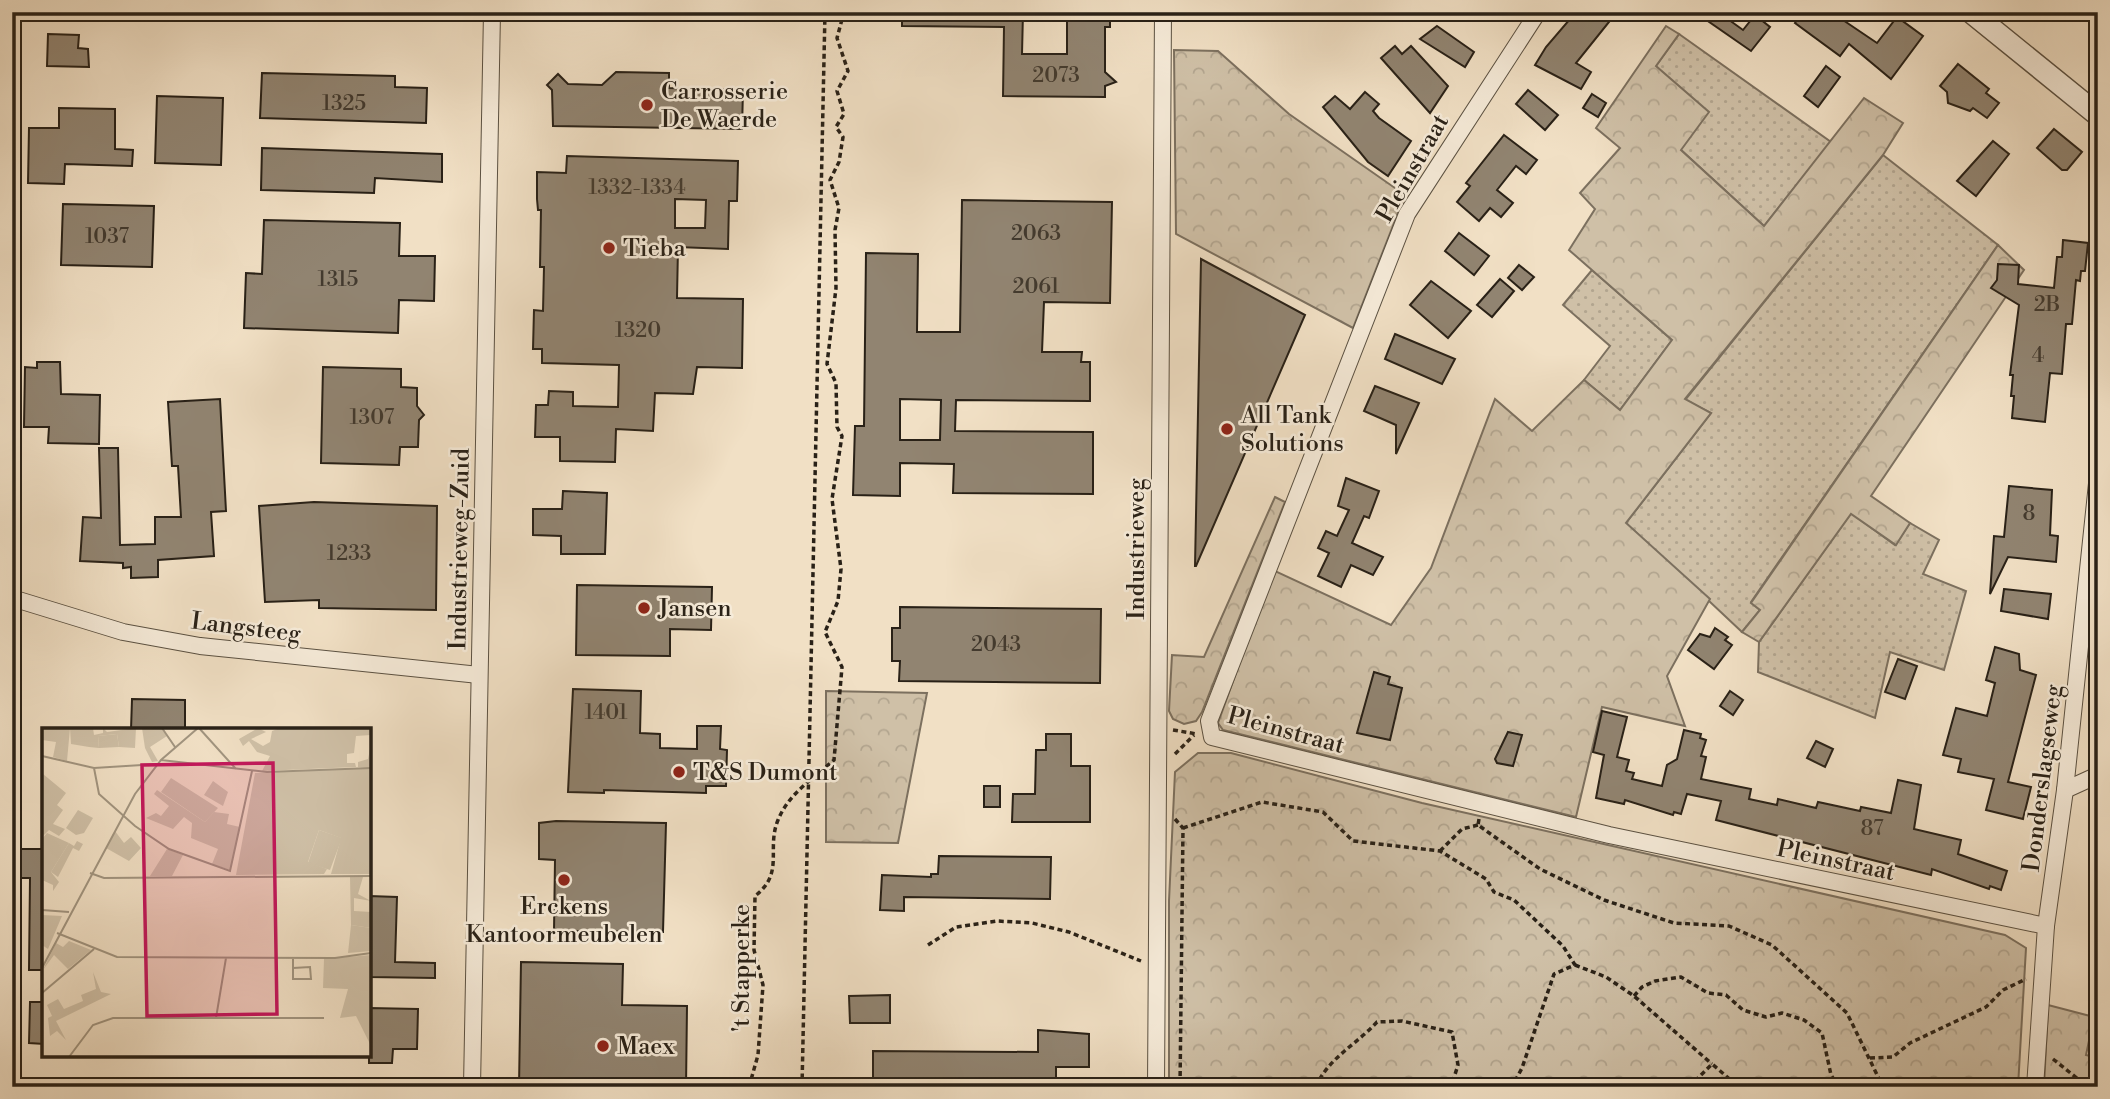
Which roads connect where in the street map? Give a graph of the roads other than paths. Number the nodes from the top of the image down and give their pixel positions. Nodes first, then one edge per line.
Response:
1 (492, 12) edge
2 (1163, 12) edge
3 (1538, 12) edge
4 (1971, 12) edge
5 (2098, 115) edge
6 (2098, 474) edge
7 (12, 598) edge
8 (479, 675) junction
9 (2098, 775) edge
10 (2065, 790) junction
11 (2046, 926) junction
12 (472, 1087) edge
13 (1156, 1087) edge
14 (2035, 1087) edge

1 - 8 street, Industrieweg-Zuid
2 - 13 street, Industrieweg
3 - 11 street, Pleinstraat
4 - 5 street
6 - 10 street, Donderslagseweg
7 - 8 street, Langsteeg
8 - 12 street, Industrieweg-Zuid
9 - 10 street
10 - 11 street, Donderslagseweg
11 - 14 street, Donderslagseweg

